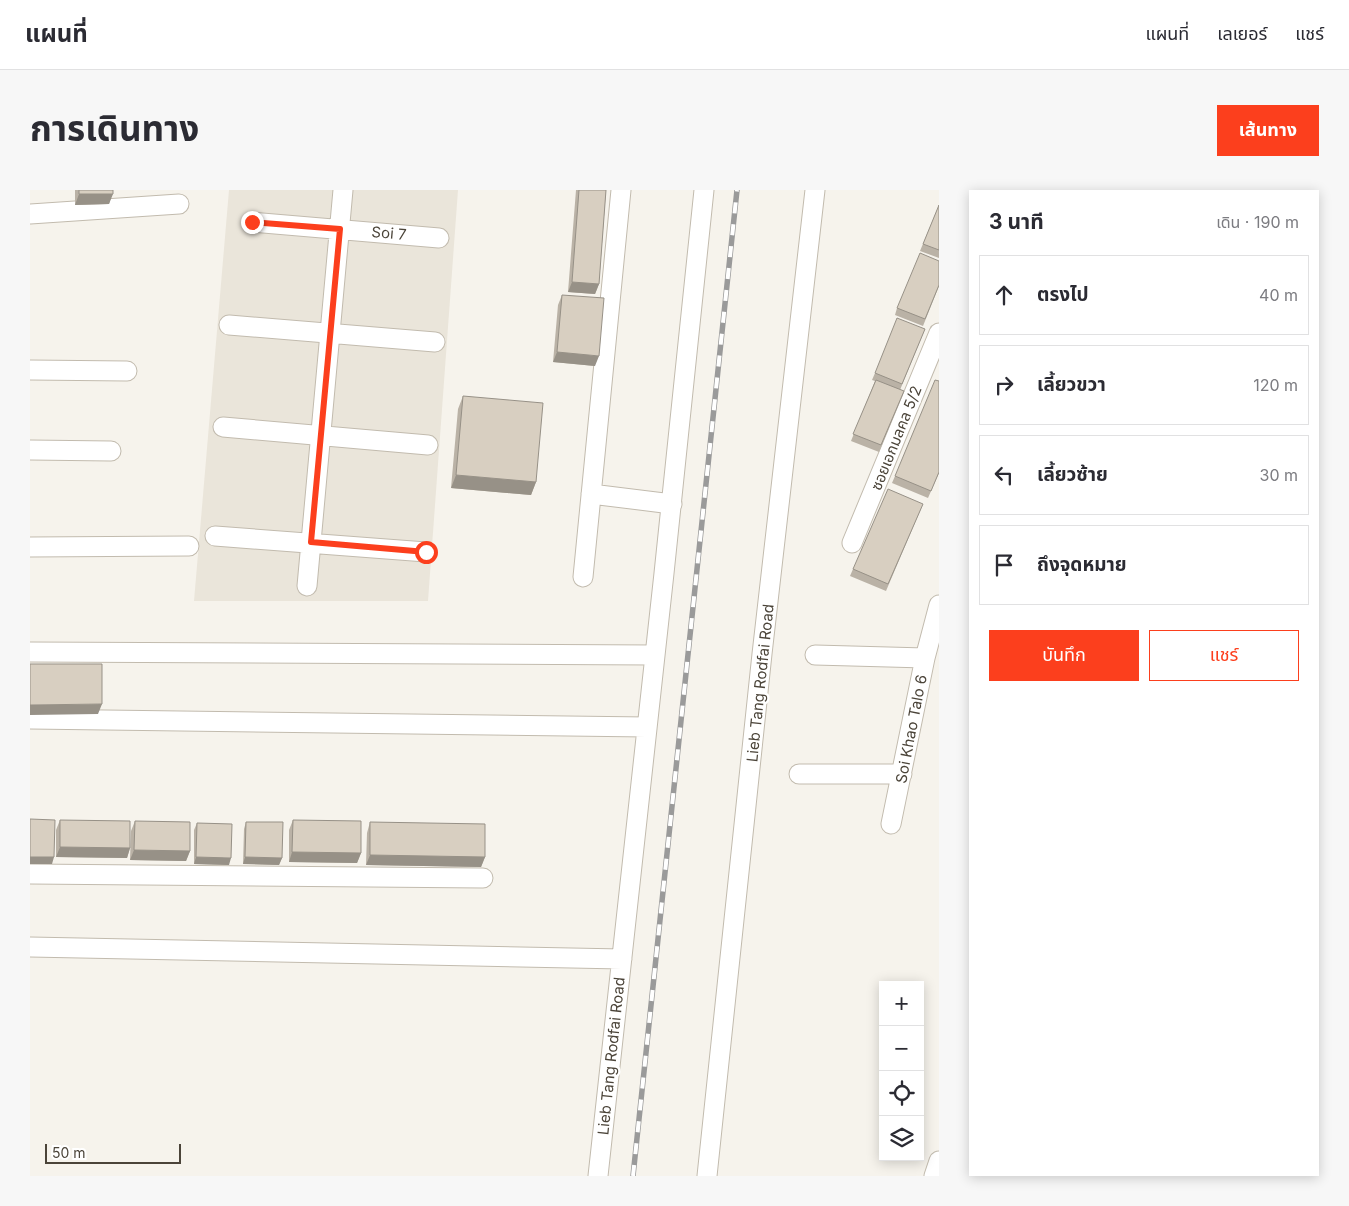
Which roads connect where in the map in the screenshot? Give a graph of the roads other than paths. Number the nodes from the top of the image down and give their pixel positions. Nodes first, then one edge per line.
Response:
1 (343, 190) edge
2 (620, 190) edge
3 (704, 190) edge
4 (815, 190) edge
5 (178, 204) dead end
6 (30, 214) edge
7 (252, 222) dead end
8 (340, 229) junction
9 (439, 238) dead end
10 (229, 325) dead end
11 (939, 333) edge
12 (330, 334) junction
13 (435, 342) dead end
14 (30, 370) edge
15 (127, 371) dead end
16 (223, 427) dead end
17 (320, 436) junction
18 (428, 445) dead end
19 (30, 450) edge
20 (111, 451) dead end
21 (591, 494) junction
22 (672, 504) junction
23 (215, 536) dead end
24 (311, 542) junction
25 (852, 543) dead end
26 (189, 546) dead end
27 (30, 547) edge
28 (426, 552) dead end
29 (583, 577) dead end
30 (307, 586) dead end
31 (939, 605) edge
32 (30, 652) edge
33 (654, 655) junction
34 (815, 655) dead end
35 (925, 658) junction
36 (30, 719) edge
37 (647, 726) junction
38 (799, 774) dead end
39 (902, 774) junction
40 (891, 824) dead end
41 (30, 874) edge
42 (483, 878) dead end
43 (30, 947) edge
44 (622, 959) junction
45 (939, 1161) edge
46 (598, 1176) edge
47 (707, 1176) edge
48 (934, 1176) edge

1 - 8 street
2 - 21 street
3 - 22 street, Lieb Tang Rodfai Road
4 - 47 street, Lieb Tang Rodfai Road
5 - 6 street
7 - 8 street, Soi 7
8 - 9 street, Soi 7
8 - 12 street
10 - 12 street
11 - 25 street, ซอยเอกมลคล 5/2
12 - 13 street
12 - 17 street
14 - 15 street
16 - 17 street
17 - 18 street
17 - 24 street
19 - 20 street
21 - 22 street
21 - 29 street
22 - 33 street, Lieb Tang Rodfai Road
23 - 24 street
24 - 28 street
24 - 30 street
26 - 27 street
31 - 35 street, Soi Khao Talo 6
32 - 33 street
33 - 37 street, Lieb Tang Rodfai Road
34 - 35 street
35 - 39 street, Soi Khao Talo 6
36 - 37 street
37 - 44 street, Lieb Tang Rodfai Road
38 - 39 street
39 - 40 street, Soi Khao Talo 6
41 - 42 street
43 - 44 street
44 - 46 street, Lieb Tang Rodfai Road
45 - 48 street

